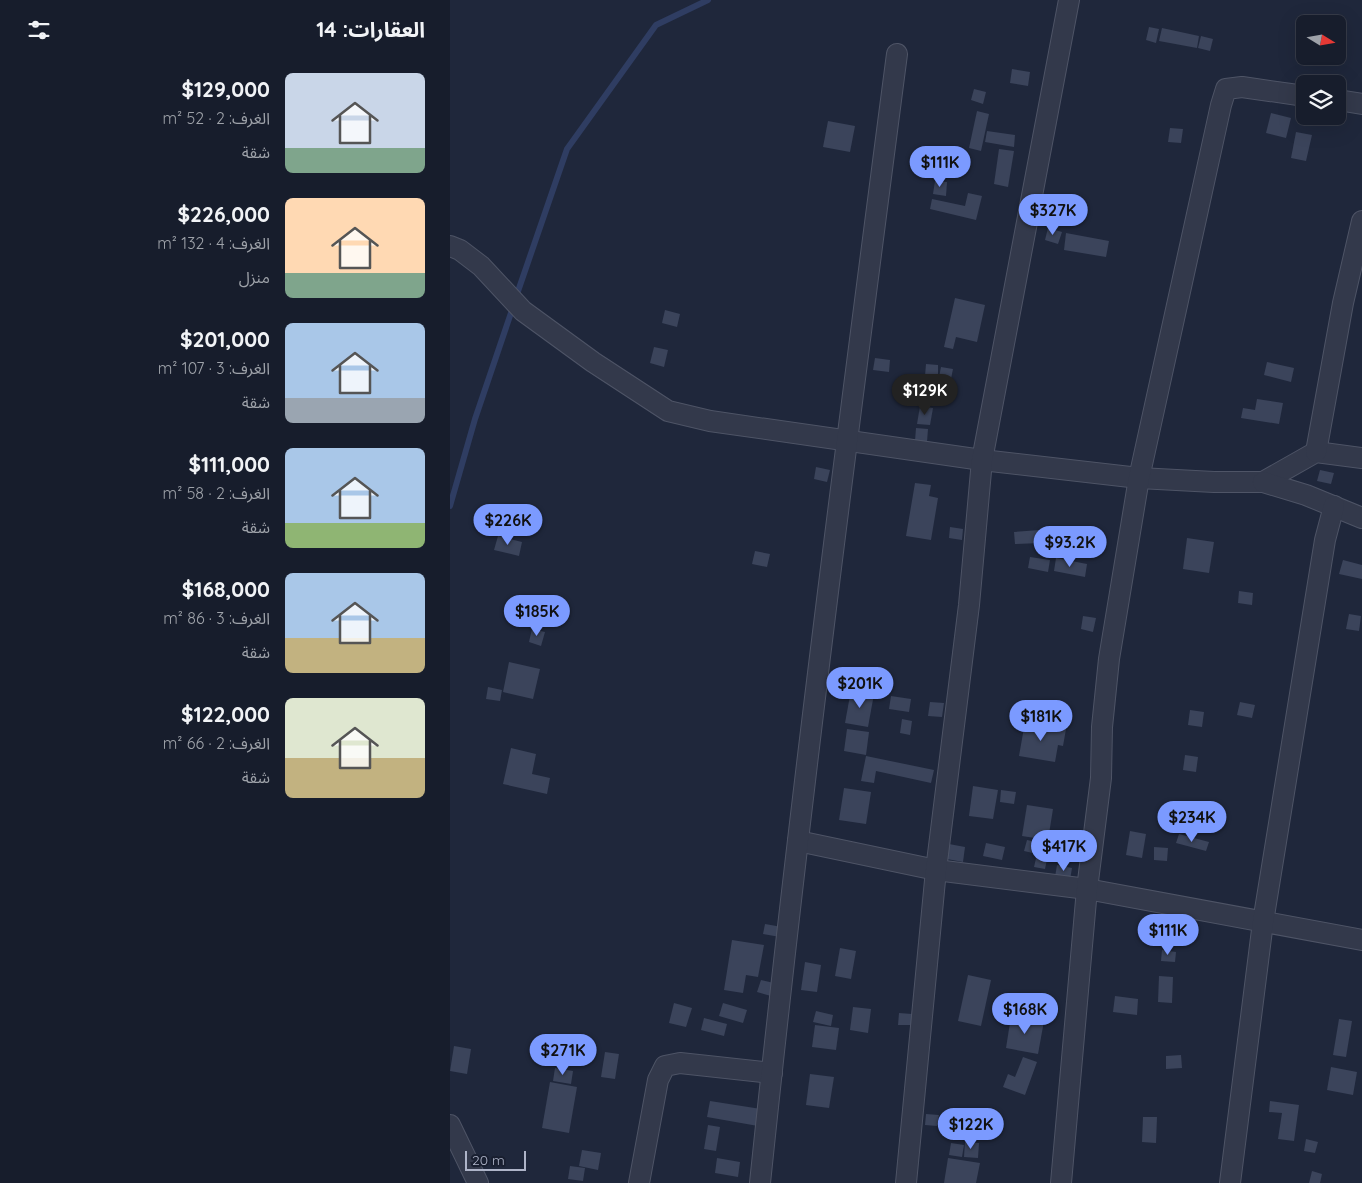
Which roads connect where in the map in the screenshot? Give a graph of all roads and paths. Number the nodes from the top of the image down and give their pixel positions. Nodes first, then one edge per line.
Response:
1 (1070, 0) edge
2 (897, 54) dead end
3 (1296, 95) edge
4 (1346, 101) edge
5 (1362, 104) edge
6 (1362, 221) edge
7 (450, 246) edge
8 (846, 439) junction
9 (1316, 452) junction
10 (1362, 458) edge
11 (982, 460) junction
12 (1139, 478) junction
13 (1263, 482) junction
14 (1334, 506) junction
15 (1362, 518) edge
16 (798, 841) junction
17 (936, 870) junction
18 (1087, 889) junction
19 (1263, 922) junction
20 (1362, 940) edge
21 (772, 1073) junction
22 (450, 1125) edge
23 (478, 1183) edge
24 (639, 1183) edge
25 (760, 1183) edge
26 (906, 1183) edge
27 (1061, 1183) edge
28 (1230, 1183) edge

1 - 11 street
2 - 8 street
3 - 12 street
4 - 5 street
6 - 9 street
7 - 8 street
8 - 11 street
8 - 16 street
9 - 10 street
9 - 13 street
11 - 12 street
11 - 17 street
12 - 13 street
12 - 18 street
13 - 14 street
14 - 15 street
14 - 19 street
16 - 17 street
16 - 21 street
17 - 18 street
17 - 26 street
18 - 19 street
18 - 27 street
19 - 20 street
19 - 28 street
21 - 24 street
21 - 25 street
22 - 23 street

